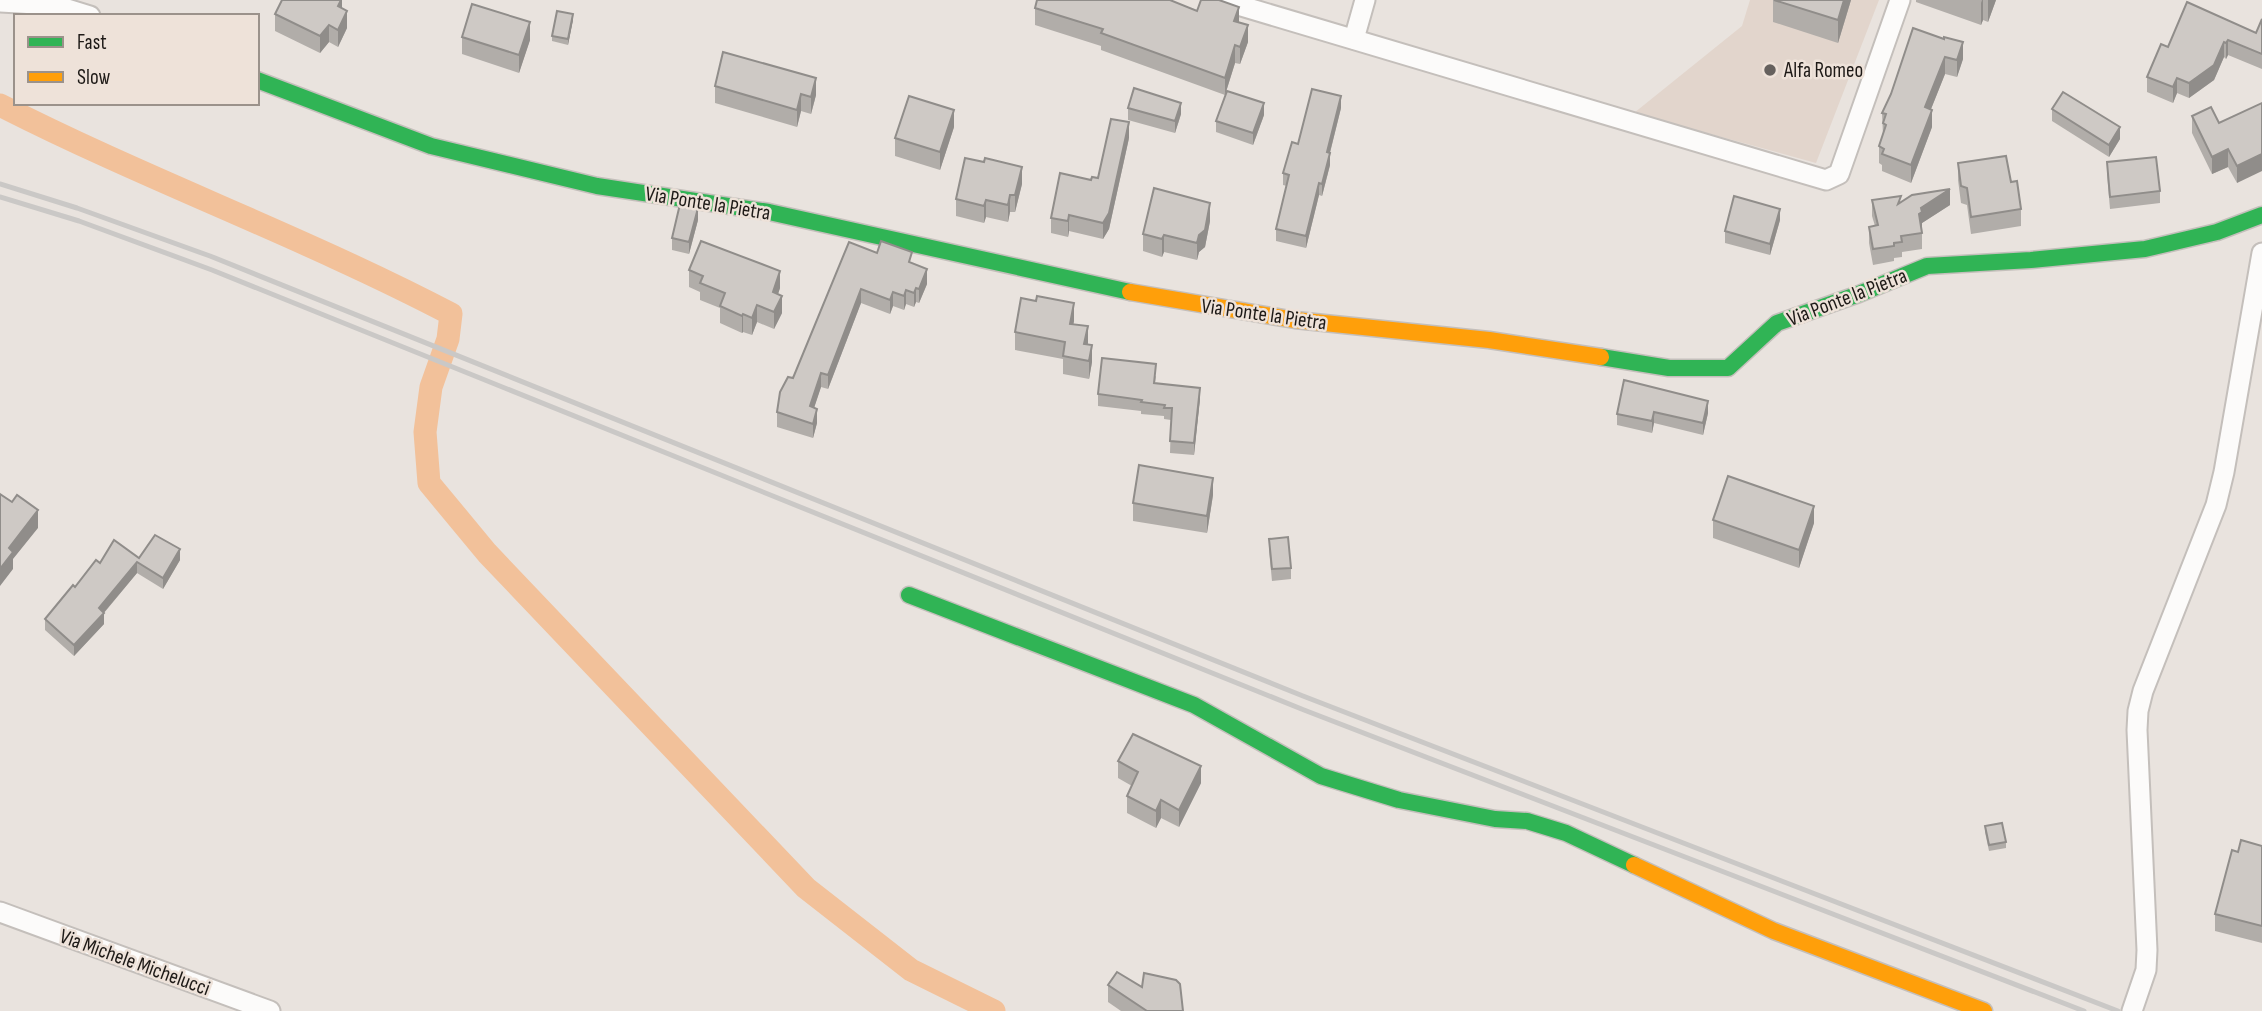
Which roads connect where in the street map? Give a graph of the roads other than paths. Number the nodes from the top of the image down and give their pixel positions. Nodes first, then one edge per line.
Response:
1 (1221, 0) edge
2 (1364, 0) edge
3 (1900, 0) edge
4 (0, 2) edge
5 (83, 14) edge
6 (1354, 39) junction
7 (259, 81) edge
8 (2262, 215) edge
9 (2262, 253) edge
10 (909, 594) dead end
11 (0, 912) edge
12 (270, 1011) edge
13 (1984, 1011) edge
14 (2132, 1011) edge

1 - 6 street
2 - 6 street
3 - 6 street
4 - 5 street
7 - 8 street, Via Ponte la Pietra
9 - 14 street
10 - 13 street
11 - 12 street, Via Michele Michelucci

